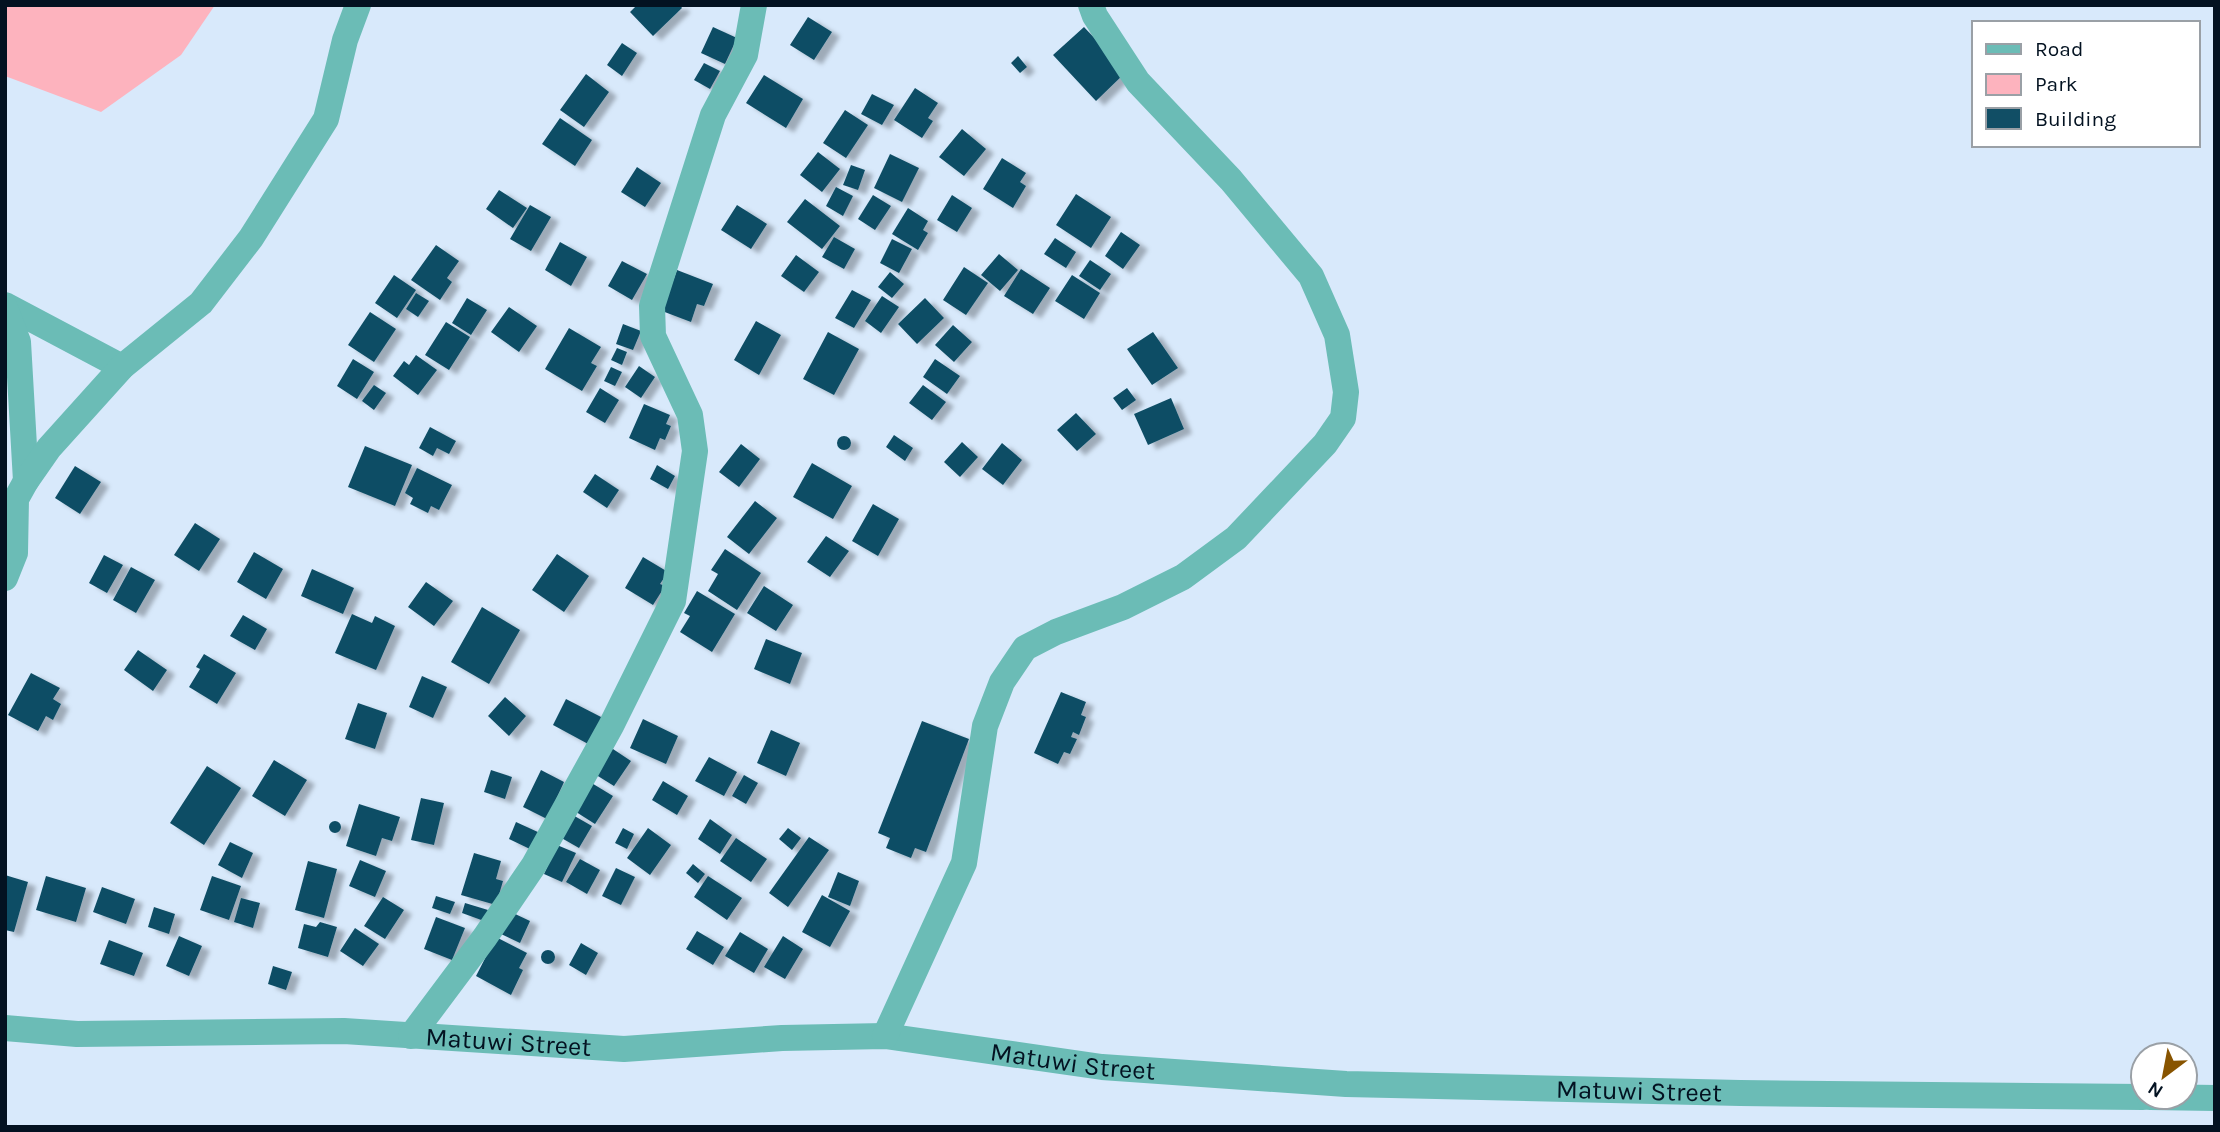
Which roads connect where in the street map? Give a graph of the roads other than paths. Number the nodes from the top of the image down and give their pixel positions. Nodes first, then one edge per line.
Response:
1 (358, 5) edge
2 (754, 5) edge
3 (1091, 5) edge
4 (5, 307) edge
5 (122, 367) junction
6 (26, 481) junction
7 (5, 578) edge
8 (5, 1028) edge
9 (411, 1036) junction
10 (885, 1036) junction
11 (2129, 1097) edge

1 - 5 street
2 - 9 street
3 - 10 street
4 - 5 street
4 - 6 street
5 - 6 street
6 - 7 street
8 - 9 street, Matuwi Street
9 - 10 street, Matuwi Street
10 - 11 street, Matuwi Street

